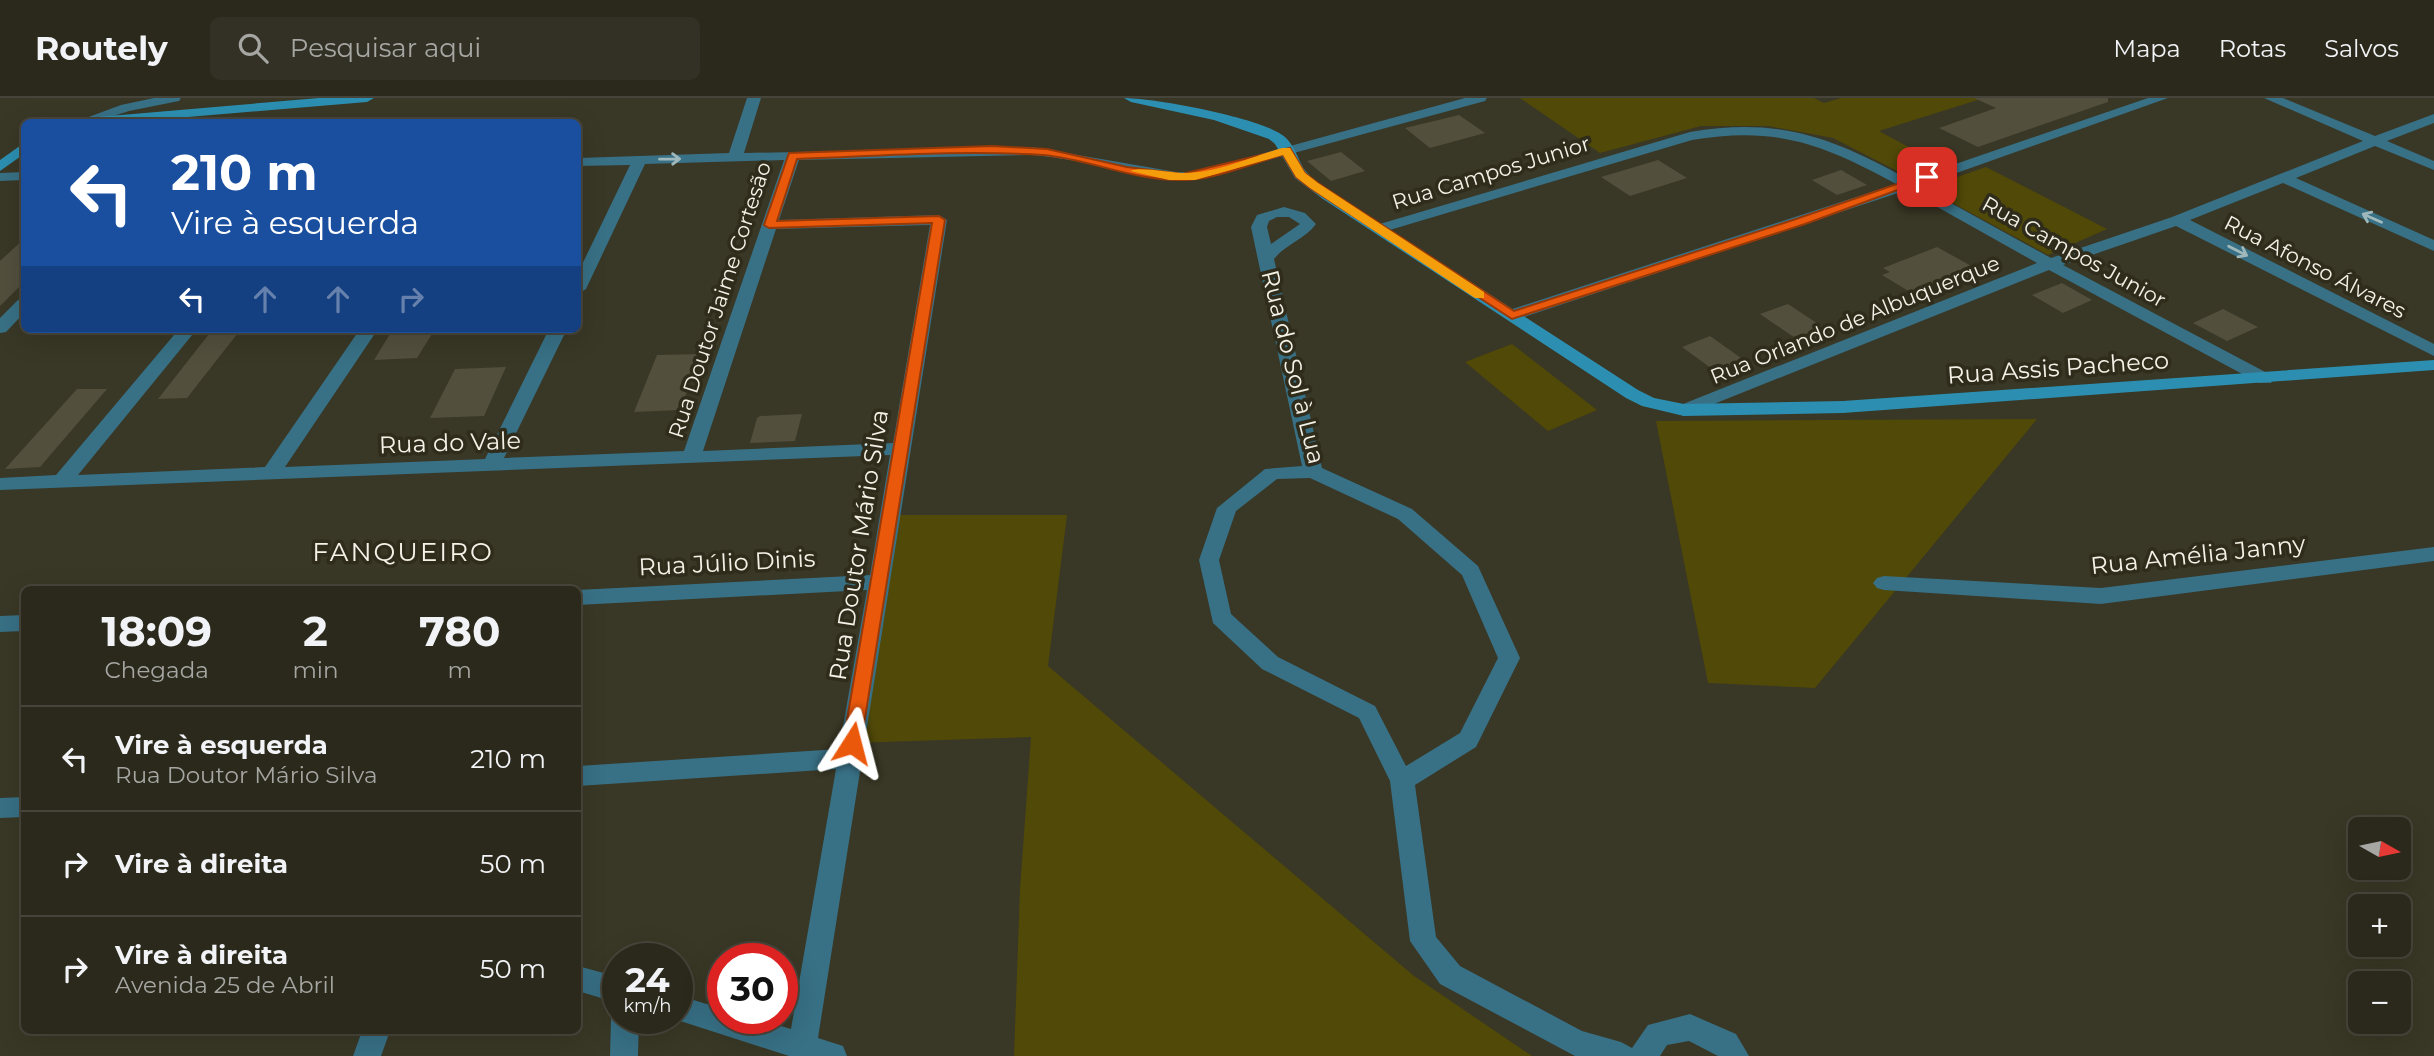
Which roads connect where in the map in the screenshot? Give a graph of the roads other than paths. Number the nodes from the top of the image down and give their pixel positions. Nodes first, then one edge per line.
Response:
1 (174, 98) edge
2 (367, 98) edge
3 (754, 98) edge
4 (1136, 98) edge
5 (1480, 98) edge
6 (2161, 98) edge
7 (2271, 98) edge
8 (267, 102) edge
9 (125, 103) edge
10 (2434, 118) edge
11 (90, 119) edge
12 (111, 119) edge
13 (2372, 140) junction
14 (21, 150) edge
15 (1286, 150) junction
16 (793, 155) junction
17 (735, 158) junction
18 (640, 160) junction
19 (581, 162) edge
20 (2434, 166) edge
21 (0, 167) edge
22 (21, 176) edge
23 (0, 177) edge
24 (2283, 178) junction
25 (1909, 184) junction
26 (2177, 220) junction
27 (769, 225) junction
28 (1378, 229) junction
29 (2434, 246) edge
30 (1266, 259) dead end
31 (2050, 264) junction
32 (581, 283) edge
33 (21, 307) edge
34 (1512, 315) junction
35 (0, 328) edge
36 (185, 333) edge
37 (366, 333) edge
38 (556, 333) edge
39 (2434, 351) edge
40 (2434, 365) edge
41 (2265, 379) junction
42 (1684, 410) junction
43 (901, 449) junction
44 (691, 458) junction
45 (491, 466) junction
46 (1313, 472) junction
47 (270, 474) junction
48 (61, 482) junction
49 (0, 484) edge
50 (2434, 554) edge
51 (879, 582) junction
52 (1884, 583) dead end
53 (581, 597) edge
54 (21, 623) edge
55 (0, 624) edge
56 (850, 758) junction
57 (581, 776) edge
58 (1402, 780) junction
59 (21, 807) edge
60 (0, 808) edge
61 (581, 980) edge
62 (602, 986) edge
63 (693, 1013) edge
64 (375, 1034) edge
65 (625, 1034) edge
66 (802, 1046) junction
67 (367, 1056) edge
68 (624, 1056) edge
69 (833, 1056) edge
70 (1621, 1056) edge
71 (1643, 1056) edge
72 (1735, 1056) edge

1 - 9 street
2 - 8 street
3 - 17 street
4 - 15 street, Rua Assis Pacheco
5 - 15 street
6 - 25 street
7 - 13 street
8 - 12 street
9 - 11 street
10 - 13 street, Rua Orlando de Albuquerque
13 - 20 street
13 - 24 street, Rua Orlando de Albuquerque
14 - 21 street
15 - 16 street
15 - 28 street, Rua Assis Pacheco
16 - 17 street
16 - 27 street, Rua Doutor Jaime Cortesão
18 -> 17 street
18 - 19 street
18 - 32 street
22 - 23 street
24 - 26 street, Rua Orlando de Albuquerque
29 -> 24 street
25 - 28 street, Rua Campos Junior
25 - 31 street, Rua Campos Junior
25 - 34 street
26 - 31 street, Rua Orlando de Albuquerque
26 -> 39 street, Rua Afonso Álvares
27 - 43 street, Rua Doutor Mário Silva
27 - 44 street, Rua Doutor Jaime Cortesão
28 - 34 street, Rua Assis Pacheco
30 - 46 street, Rua do Sol à Lua
31 - 41 street, Rua Campos Junior
31 - 42 street, Rua Orlando de Albuquerque
33 - 35 street
34 - 42 street, Rua Assis Pacheco
36 - 48 street
37 - 47 street
38 - 45 street
40 - 41 street, Rua Assis Pacheco
41 - 42 street, Rua Assis Pacheco
43 - 44 street, Rua do Vale
43 - 51 street, Rua Doutor Mário Silva
44 - 45 street, Rua do Vale
45 - 47 street, Rua do Vale
46 - 58 street, Rua do Sol à Lua
46 - 58 street
47 - 48 street, Rua do Vale
48 - 49 street, Rua do Vale
50 - 52 street, Rua Amélia Janny
51 - 53 street, Rua Júlio Dinis
51 - 56 street, Rua Doutor Mário Silva
54 - 55 street
56 - 57 street
56 - 66 street, Rua Doutor Mário Silva
58 - 70 street
59 - 60 street
61 - 62 street
63 - 66 street
64 - 67 street
65 - 68 street
66 - 69 street
71 - 72 street

